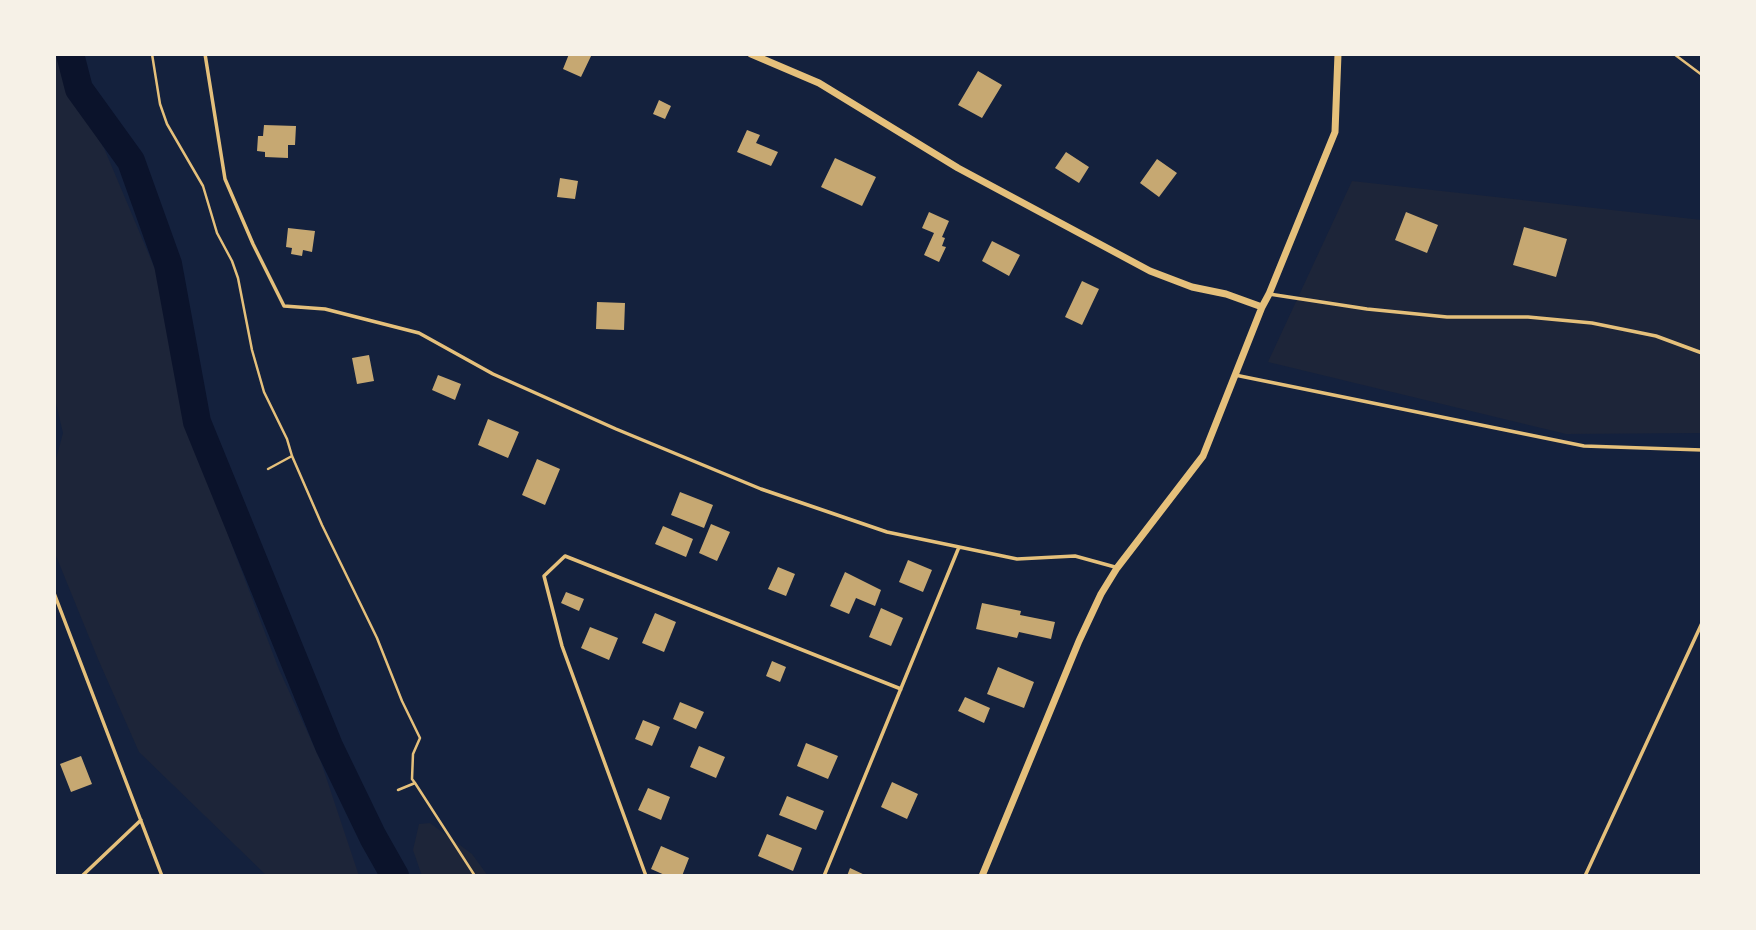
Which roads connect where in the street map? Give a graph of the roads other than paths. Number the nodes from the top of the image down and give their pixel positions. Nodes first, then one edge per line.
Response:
1 (205, 54) edge
2 (751, 54) edge
3 (1338, 54) edge
4 (1269, 294) junction
5 (1262, 307) junction
6 (1702, 353) edge
7 (1235, 375) junction
8 (1702, 450) edge
9 (959, 547) junction
10 (1117, 568) junction
11 (54, 593) edge
12 (1702, 623) edge
13 (901, 689) junction
14 (141, 820) junction
15 (82, 876) edge
16 (162, 876) edge
17 (646, 876) edge
18 (824, 876) edge
19 (982, 876) edge
20 (1585, 876) edge

1 - 9 lane
2 - 5 street
3 - 4 street
4 - 5 street
4 - 6 lane
5 - 7 street
7 - 8 lane
7 - 10 street
9 - 10 lane
9 - 13 lane
10 - 19 street
11 - 14 lane
12 - 20 lane
13 - 17 lane
13 - 18 lane
14 - 15 lane
14 - 16 lane

